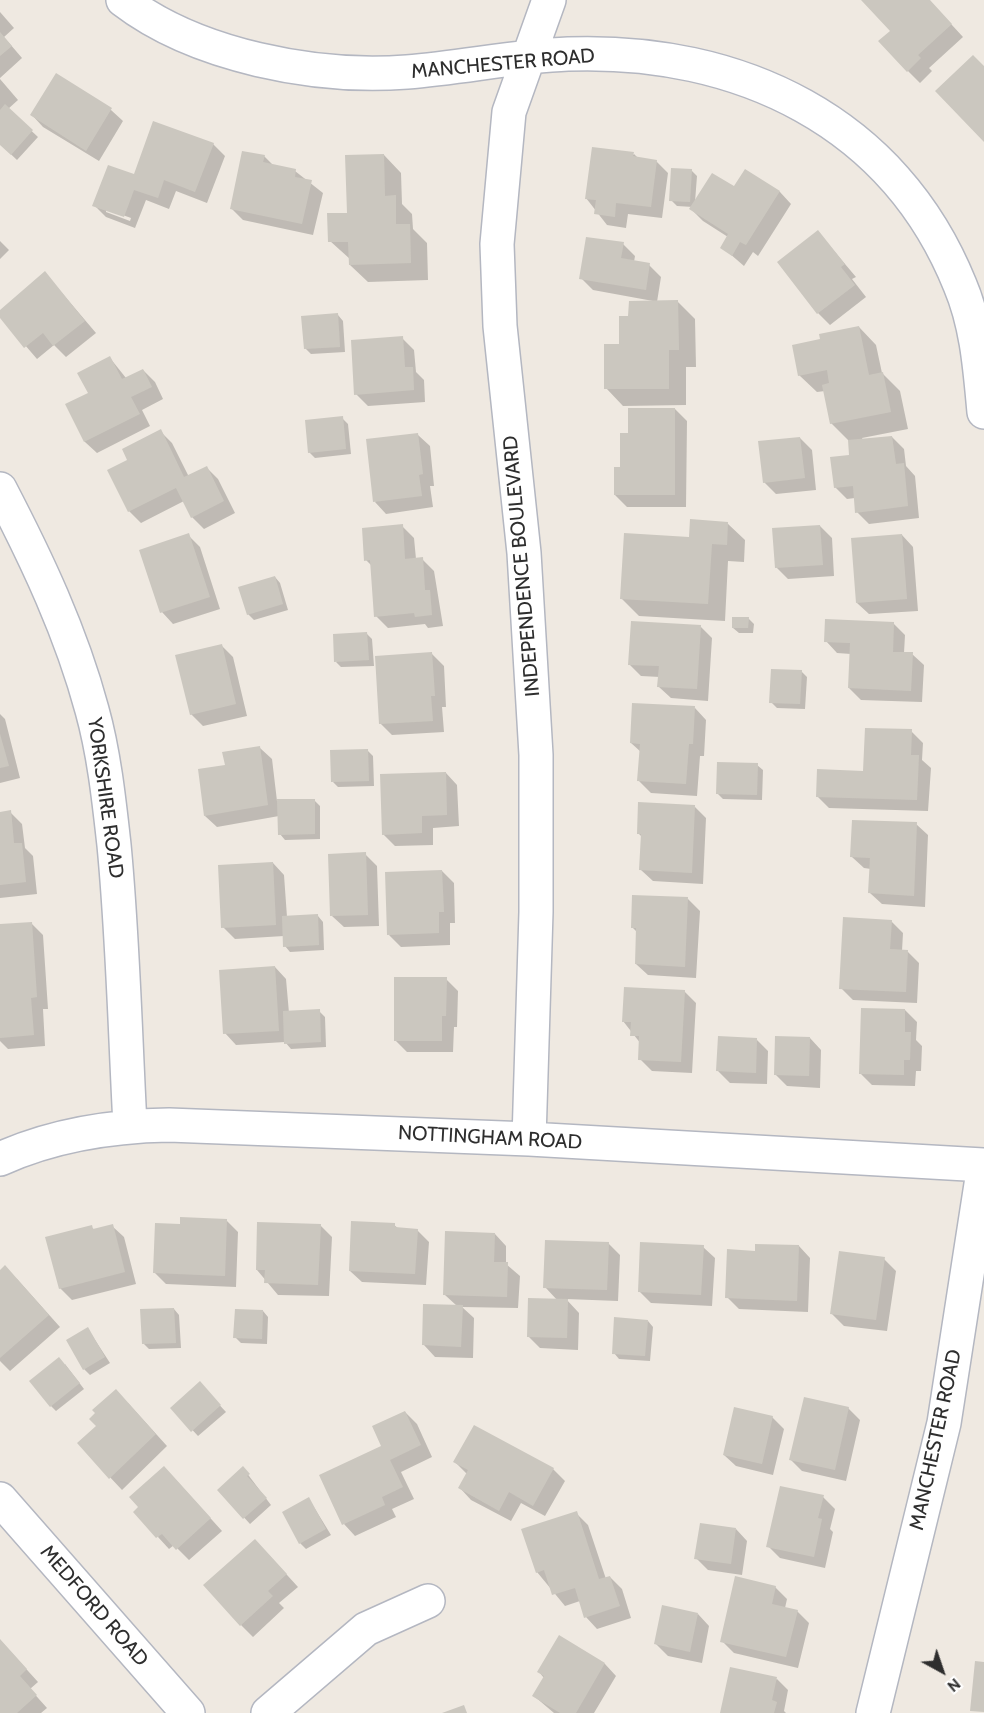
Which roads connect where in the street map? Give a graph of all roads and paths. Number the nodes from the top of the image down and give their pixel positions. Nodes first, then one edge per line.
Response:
1 (123, 0) edge
2 (549, 0) edge
3 (526, 59) junction
4 (982, 371) edge
5 (984, 412) edge
6 (0, 489) edge
7 (130, 1125) junction
8 (529, 1139) junction
9 (0, 1159) edge
10 (984, 1165) edge
11 (0, 1499) edge
12 (428, 1601) dead end
13 (188, 1713) edge
14 (268, 1713) edge
15 (873, 1713) edge

1 - 3 street, MANCHESTER ROAD
2 - 3 street, INDEPENDENCE BOULEVARD
3 - 4 street, MANCHESTER ROAD
3 - 8 street, INDEPENDENCE BOULEVARD
4 - 5 street, MANCHESTER ROAD
6 - 7 street, YORKSHIRE ROAD
7 - 8 street, NOTTINGHAM ROAD
7 - 9 street, NOTTINGHAM ROAD
8 - 10 street, NOTTINGHAM ROAD
10 - 15 street, MANCHESTER ROAD
11 - 13 street, MEDFORD ROAD
12 - 14 street

